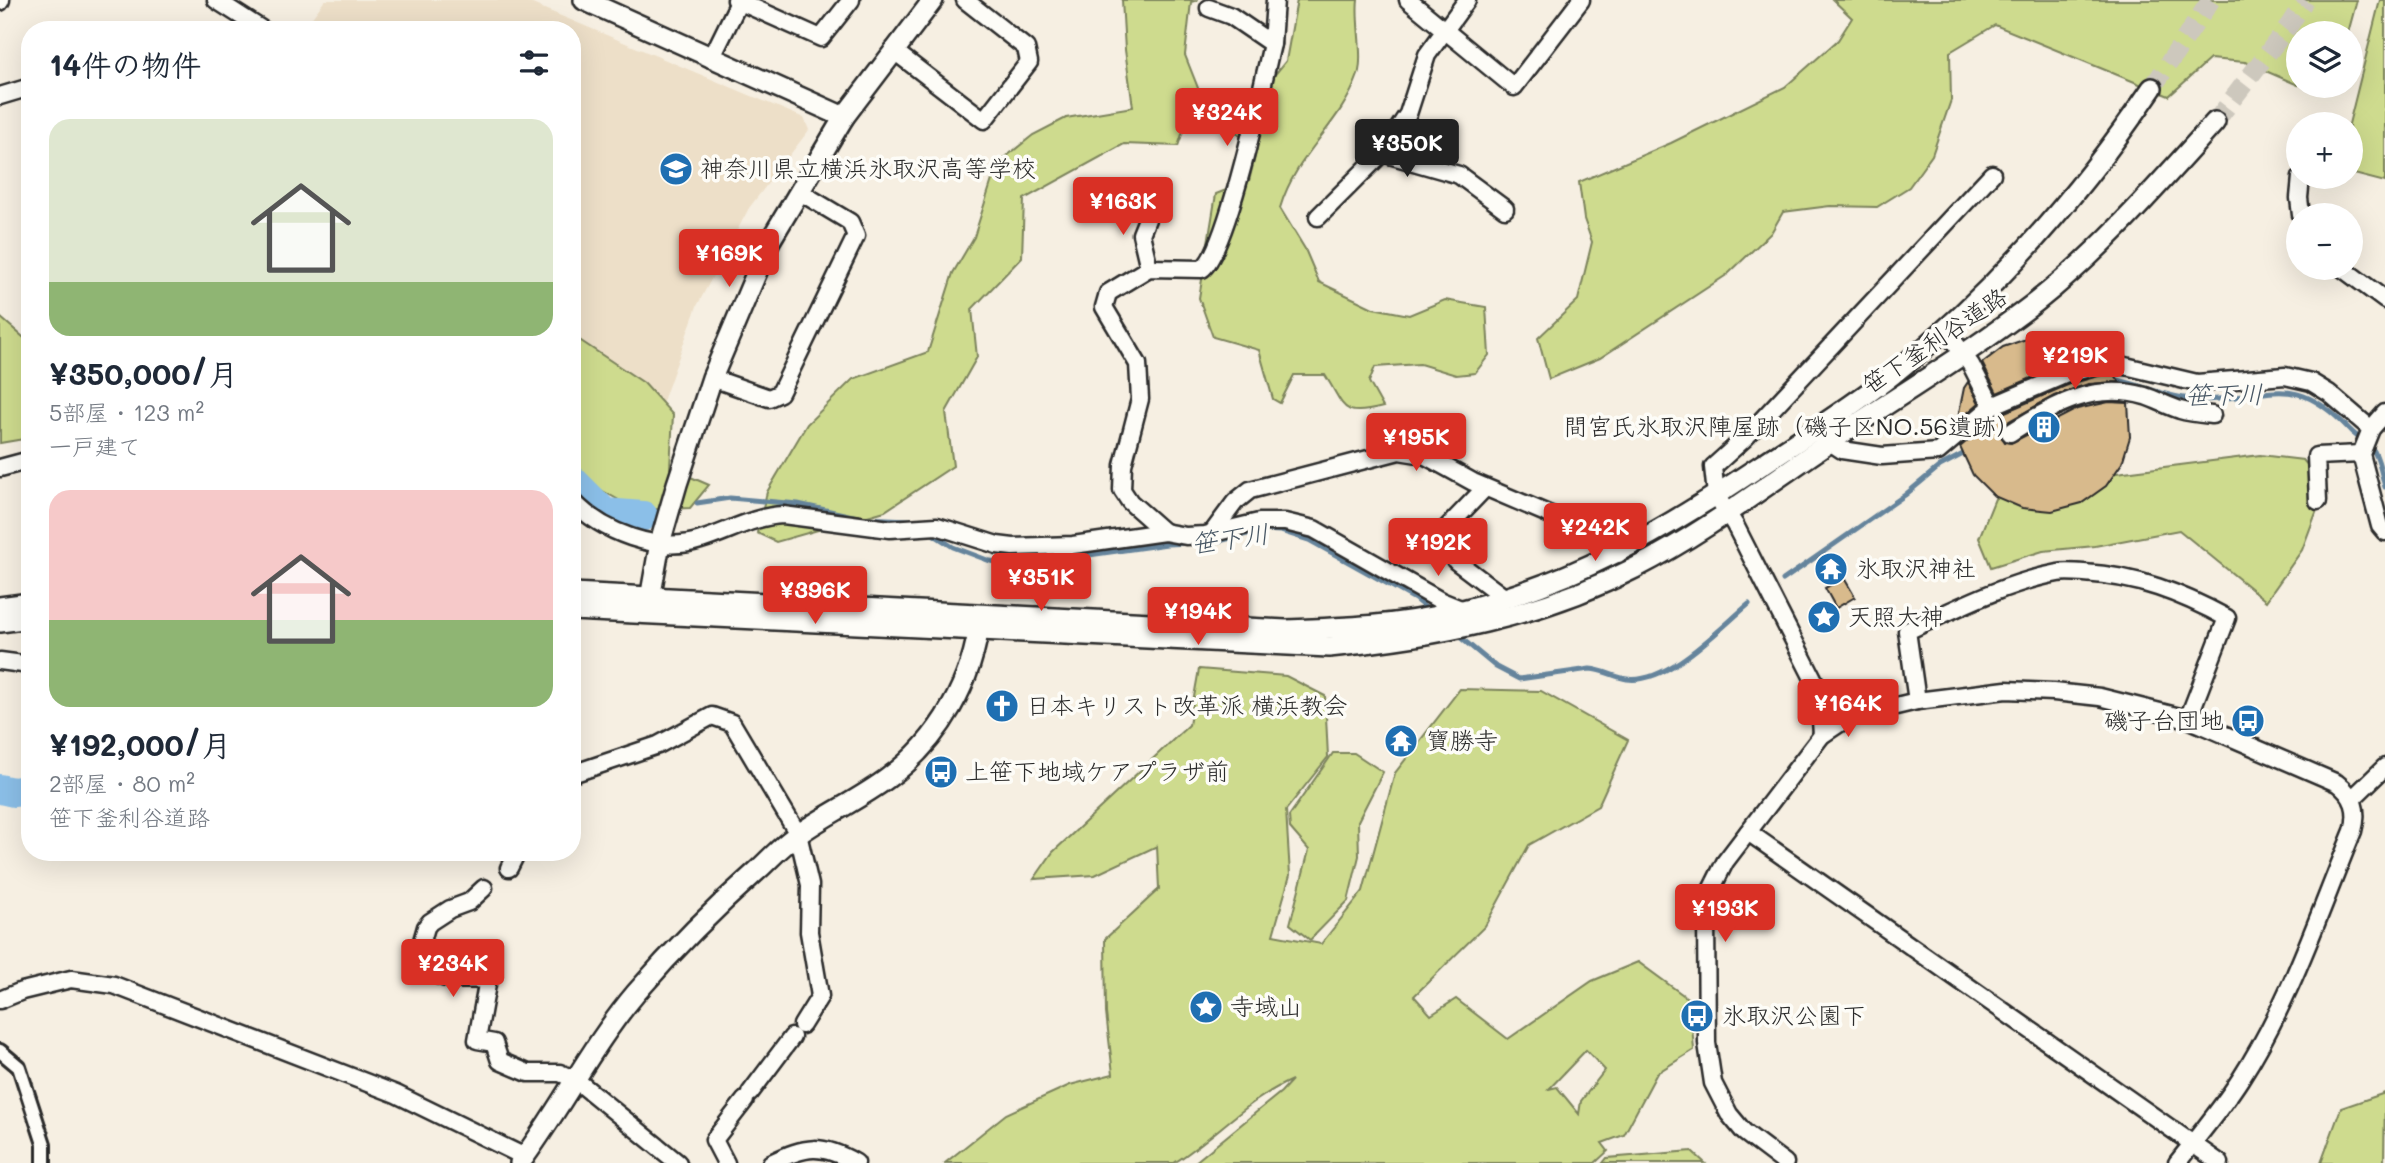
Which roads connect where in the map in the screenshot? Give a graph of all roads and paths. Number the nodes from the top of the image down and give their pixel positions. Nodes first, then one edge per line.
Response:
1 (216, 0) edge
2 (584, 0) edge
3 (738, 0) edge
4 (851, 0) edge
5 (933, 0) edge
6 (965, 0) edge
7 (1275, 0) edge
8 (1408, 0) edge
9 (1467, 0) edge
10 (1581, 0) edge
11 (1209, 8) dead end
12 (249, 21) edge
13 (1443, 30) junction
14 (1272, 44) junction
15 (893, 50) junction
16 (711, 59) junction
17 (2152, 89) tunnel mouth
18 (21, 90) edge
19 (0, 96) edge
20 (844, 117) junction
21 (2215, 122) tunnel mouth
22 (1382, 153) junction
23 (1992, 174) dead end
24 (800, 192) junction
25 (1151, 209) dead end
26 (1505, 209) dead end
27 (1318, 217) dead end
28 (1149, 268) junction
29 (2358, 280) edge
30 (2385, 300) edge
31 (1945, 329) junction
32 (1964, 354) junction
33 (2152, 374) junction
34 (712, 379) junction
35 (2144, 396) junction
36 (1992, 406) junction
37 (2385, 413) edge
38 (2212, 415) dead end
39 (2371, 429) junction
40 (1813, 431) junction
41 (2010, 433) dead end
42 (1830, 442) junction
43 (2361, 454) junction
44 (21, 462) edge
45 (0, 468) edge
46 (1485, 488) junction
47 (1716, 495) junction
48 (2318, 501) dead end
49 (581, 508) edge
50 (1727, 512) junction
51 (1164, 532) junction
52 (2385, 532) edge
53 (1212, 533) junction
54 (660, 543) junction
55 (1618, 554) junction
56 (581, 595) edge
57 (1504, 598) junction
58 (21, 604) edge
59 (649, 606) junction
60 (0, 607) edge
61 (581, 610) edge
62 (1461, 617) junction
63 (21, 619) edge
64 (980, 621) junction
65 (0, 622) edge
66 (0, 660) edge
67 (21, 664) edge
68 (1819, 690) junction
69 (1917, 701) junction
70 (1855, 713) junction
71 (2188, 719) junction
72 (1822, 735) junction
73 (2385, 767) edge
74 (581, 771) edge
75 (2353, 798) junction
76 (1748, 832) junction
77 (798, 834) junction
78 (512, 861) edge
79 (509, 868) dead end
80 (484, 888) dead end
81 (0, 1000) edge
82 (0, 1051) edge
83 (576, 1080) junction
84 (2193, 1143) junction
85 (523, 1160) edge
86 (44, 1163) edge
87 (678, 1163) edge
88 (726, 1163) edge
89 (771, 1163) edge
90 (856, 1163) edge
91 (1786, 1163) edge
92 (2177, 1163) edge
93 (2220, 1163) edge

1 - 12 street
2 - 16 street
3 - 4 street
3 - 16 street
5 - 15 street
6 - 15 street
7 - 14 street
8 - 13 street
9 - 13 street
10 - 13 street
11 - 14 street
13 - 22 street
14 - 28 street
15 - 20 street
16 - 20 street
17 - 31 street, 笹下釜利谷道路
18 - 19 street
20 - 24 street
21 - 32 street, 笹下釜利谷道路
22 - 26 street
22 - 27 street
23 - 47 street
24 - 34 street
24 - 34 street
25 - 28 street
28 - 51 street
29 - 30 street
31 - 32 street
31 - 40 street, 笹下釜利谷道路
32 - 36 street
32 - 42 street, 笹下釜利谷道路
33 - 35 street
33 - 36 street
33 - 39 street
34 - 54 street
35 - 38 street
35 - 41 street
36 - 42 street
37 - 39 street
39 - 43 street
40 - 42 street
40 - 47 street, 笹下釜利谷道路
42 - 50 street, 笹下釜利谷道路
43 - 48 street
43 - 52 street
44 - 45 street
46 - 53 street
46 - 55 street
46 - 57 street
47 - 50 street
47 - 55 street, 笹下釜利谷道路
49 - 54 street
50 - 62 street, 笹下釜利谷道路
50 - 68 street
51 - 53 street
51 - 54 street
53 - 62 street
54 - 59 street
55 - 57 street, 笹下釜利谷道路
56 - 59 street, 笹下釜利谷道路
57 - 62 street, 笹下釜利谷道路
58 - 60 street
59 - 61 street, 笹下釜利谷道路
59 - 64 street, 笹下釜利谷道路
62 - 64 street, 笹下釜利谷道路
62 - 64 street, 笹下釜利谷道路
63 - 65 street
64 - 77 street
66 - 67 street
68 - 70 street
68 - 72 street
69 - 70 street
69 - 71 street
69 - 71 street
70 - 72 street
71 - 75 street
72 - 76 street
73 - 75 street
74 - 77 street
75 - 84 street
76 - 84 street
76 - 91 street
77 - 83 street
77 - 88 street
78 - 79 street
80 - 83 street
81 - 85 street
82 - 86 street
83 - 85 street
83 - 87 street
84 - 92 street
84 - 93 street
89 - 90 street

